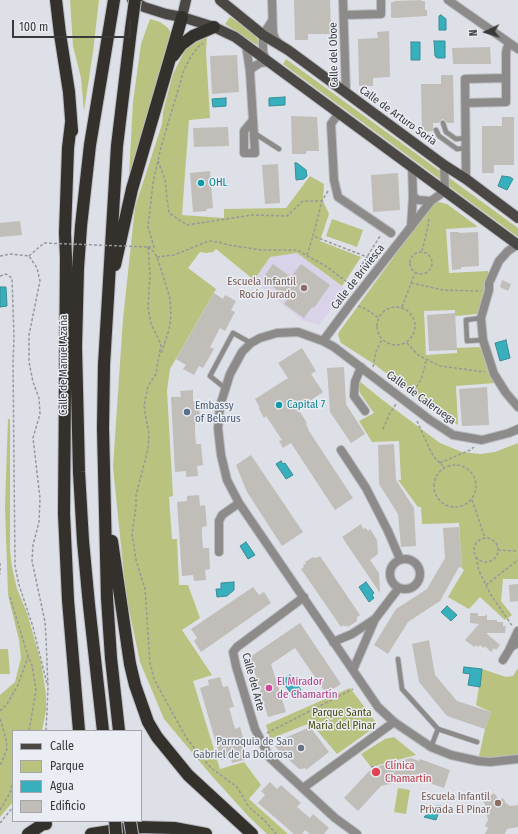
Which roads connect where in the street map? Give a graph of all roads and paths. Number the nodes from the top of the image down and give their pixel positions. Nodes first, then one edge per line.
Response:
1 (56, 0) edge
2 (114, 0) edge
3 (133, 0) edge
4 (186, 0) edge
5 (220, 0) edge
6 (272, 0) edge
7 (344, 0) edge
8 (381, 0) edge
9 (448, 0) edge
10 (344, 15) junction
11 (182, 17) junction
12 (271, 22) junction
13 (251, 25) junction
14 (214, 27) junction
15 (263, 35) junction
16 (205, 42) dead end
17 (510, 44) junction
18 (246, 45) junction
19 (281, 46) junction
20 (518, 50) edge
21 (267, 61) junction
22 (169, 64) junction
23 (250, 72) junction
24 (505, 78) junction
25 (346, 93) junction
26 (465, 103) junction
27 (339, 113) junction
28 (253, 120) junction
29 (71, 123) junction
30 (443, 123) dead end
31 (436, 130) dead end
32 (254, 133) junction
33 (466, 138) junction
34 (466, 148) junction
35 (279, 149) dead end
36 (158, 161) junction
37 (444, 165) junction
38 (412, 166) junction
39 (466, 179) junction
40 (334, 180) junction
41 (445, 191) junction
42 (413, 196) junction
43 (322, 201) junction
44 (431, 201) junction
45 (427, 215) dead end
46 (518, 218) edge
47 (411, 227) junction
48 (388, 231) joint
49 (314, 236) junction
50 (518, 245) edge
51 (148, 247) junction
52 (422, 251) junction
53 (306, 255) junction
54 (0, 256) edge
55 (29, 256) junction
56 (367, 256) junction
57 (157, 257) junction
58 (78, 268) junction
59 (416, 273) junction
60 (0, 276) edge
61 (411, 283) junction
62 (108, 287) junction
63 (489, 290) junction
64 (352, 302) junction
65 (402, 307) junction
66 (379, 318) junction
67 (481, 318) junction
68 (382, 339) junction
69 (323, 340) junction
70 (484, 340) junction
71 (406, 342) junction
72 (251, 343) junction
73 (160, 357) junction
74 (426, 360) junction
75 (362, 367) junction
76 (494, 374) junction
77 (372, 375) junction
78 (226, 389) junction
79 (401, 398) junction
80 (76, 401) junction
81 (409, 403) junction
82 (518, 407) edge
83 (365, 411) dead end
84 (420, 412) junction
85 (383, 429) dead end
86 (518, 429) edge
87 (482, 440) junction
88 (341, 450) dead end
89 (440, 463) junction
90 (444, 467) junction
91 (104, 480) junction
92 (472, 499) junction
93 (239, 503) junction
94 (485, 538) junction
95 (66, 546) junction
96 (498, 550) junction
97 (518, 551) edge
98 (219, 552) dead end
99 (476, 557) junction
100 (400, 560) junction
101 (518, 560) edge
102 (0, 563) edge
103 (0, 574) edge
104 (486, 585) junction
105 (398, 589) junction
106 (10, 597) dead end
107 (304, 597) junction
108 (375, 619) junction
109 (517, 632) edge
110 (333, 642) junction
111 (518, 643) edge
112 (509, 651) junction
113 (28, 656) junction
114 (398, 659) dead end
115 (503, 660) dead end
116 (353, 670) junction
117 (48, 688) junction
118 (353, 689) dead end
119 (0, 711) edge
120 (0, 719) edge
121 (394, 722) junction
122 (438, 729) junction
123 (29, 730) edge
124 (46, 730) edge
125 (79, 730) edge
126 (103, 730) edge
127 (120, 730) edge
128 (267, 732) dead end
129 (478, 742) dead end
130 (431, 747) junction
131 (518, 759) edge
132 (0, 766) edge
133 (376, 766) dead end
134 (371, 767) dead end
135 (12, 786) edge
136 (303, 788) junction
137 (12, 809) edge
138 (0, 810) edge
139 (110, 822) edge
140 (115, 822) edge
141 (130, 822) edge
142 (0, 823) edge
143 (48, 823) edge
144 (28, 834) edge
145 (36, 834) edge
146 (94, 834) edge
147 (112, 834) edge
148 (116, 834) edge
149 (132, 834) edge
150 (206, 834) edge
151 (252, 834) edge
152 (276, 834) edge
153 (357, 834) edge

1 - 29 highway
2 - 58 highway, Calle de Manuel Azaña
3 - 11 main road
3 - 62 highway, bridge
4 - 11 main road
5 - 13 main road, Calle de Arturo Soria
6 - 12 street
7 - 10 street, Calle del Oboe
8 - 10 street, Calle del Oboe
9 - 17 street
10 - 25 street, Calle del Oboe
11 - 14 main road
11 - 22 highway
12 - 13 street
12 - 15 street
12 - 19 street
13 - 15 main road, Calle de Arturo Soria
14 - 18 main road
14 - 22 highway
15 - 19 main road, Calle de Arturo Soria
15 - 21 street
16 - 36 path
17 - 20 street
17 - 24 street
18 - 21 main road
18 - 23 street
19 - 25 main road, Calle de Arturo Soria
21 - 23 street
21 - 27 main road
22 - 62 highway
23 - 28 street
24 - 26 street
24 - 26 street
25 - 37 main road, Calle de Arturo Soria
26 - 33 street
27 - 38 main road
27 - 40 street
28 - 32 street
28 - 32 street
29 - 58 highway
29 - 95 highway
30 - 33 lane
31 - 34 lane
32 - 35 lane
33 - 34 street
34 - 39 street
36 - 43 path
36 - 51 path
37 - 39 main road, Calle de Arturo Soria
37 - 41 street
38 - 41 main road
38 - 42 street
39 - 46 main road, Calle de Arturo Soria
40 - 43 path
40 - 48 street
41 - 44 street, Calle de Briviesca
41 - 50 main road
42 - 44 street
42 - 47 street
43 - 49 path
44 - 47 street, Calle de Briviesca
45 - 52 path
47 - 64 street, Calle de Briviesca
48 - 56 path
49 - 53 path
49 - 56 path
50 - 63 street
51 - 55 path, bridge
51 - 57 path
51 - 73 path
52 - 59 path
52 - 59 path
53 - 56 path
53 - 57 path
54 - 55 path
55 - 117 path
57 - 73 path
58 - 80 highway, Calle de Manuel Azaña
59 - 61 path
60 - 117 path
61 - 63 path
61 - 65 path
62 - 91 highway
63 - 67 street
64 - 66 path
64 - 69 street, Calle de Briviesca
65 - 66 path
65 - 71 path
66 - 68 path
67 - 70 street
67 - 70 lane
68 - 71 path
68 - 77 path
69 - 72 street, Calle de Caleruega
69 - 75 street, Calle de Caleruega
70 - 76 street
71 - 74 path
72 - 78 street, Calle de Caleruega
72 - 78 lane
73 - 152 path
74 - 76 path
74 - 81 path
75 - 77 street, Calle de Caleruega
75 - 83 street
76 - 82 street
77 - 79 street, Calle de Caleruega
78 - 93 street, Calle de Caleruega
79 - 81 street, Calle de Caleruega
79 - 85 path
80 - 95 highway
80 - 126 highway, Calle de Manuel Azaña
81 - 84 street, Calle de Caleruega
84 - 87 street, Calle de Caleruega
84 - 89 path
86 - 87 street, Calle de Caleruega
87 - 89 path
88 - 100 street
89 - 90 path
90 - 92 path
90 - 92 path
91 - 127 highway
91 - 151 highway
92 - 94 path
93 - 98 street
93 - 107 street, Calle de Caleruega
94 - 96 path
94 - 99 path
95 - 125 highway
96 - 97 path
96 - 99 path
99 - 104 path
100 - 105 street
100 - 105 street
101 - 104 path
102 - 103 path
104 - 109 path
105 - 108 street
106 - 113 path
107 - 110 street, Calle de Caleruega
107 - 136 street, Calle del Arte
108 - 110 street
108 - 116 street
109 - 112 street
110 - 116 street, Calle de Caleruega
111 - 112 street
112 - 115 street
113 - 119 path
113 - 123 path
114 - 122 lane
116 - 121 street, Calle de Caleruega
117 - 124 path
118 - 128 path
120 - 132 path
121 - 130 street, Calle de Caleruega
121 - 136 street
122 - 129 lane
122 - 130 lane
130 - 131 street, Calle de Caleruega
133 - 134 path
135 - 138 path
136 - 153 street, Calle del Arte
137 - 142 path
139 - 147 highway
140 - 148 highway, bridge
141 - 149 highway, bridge
143 - 144 highway
143 - 145 highway
146 - 150 highway

